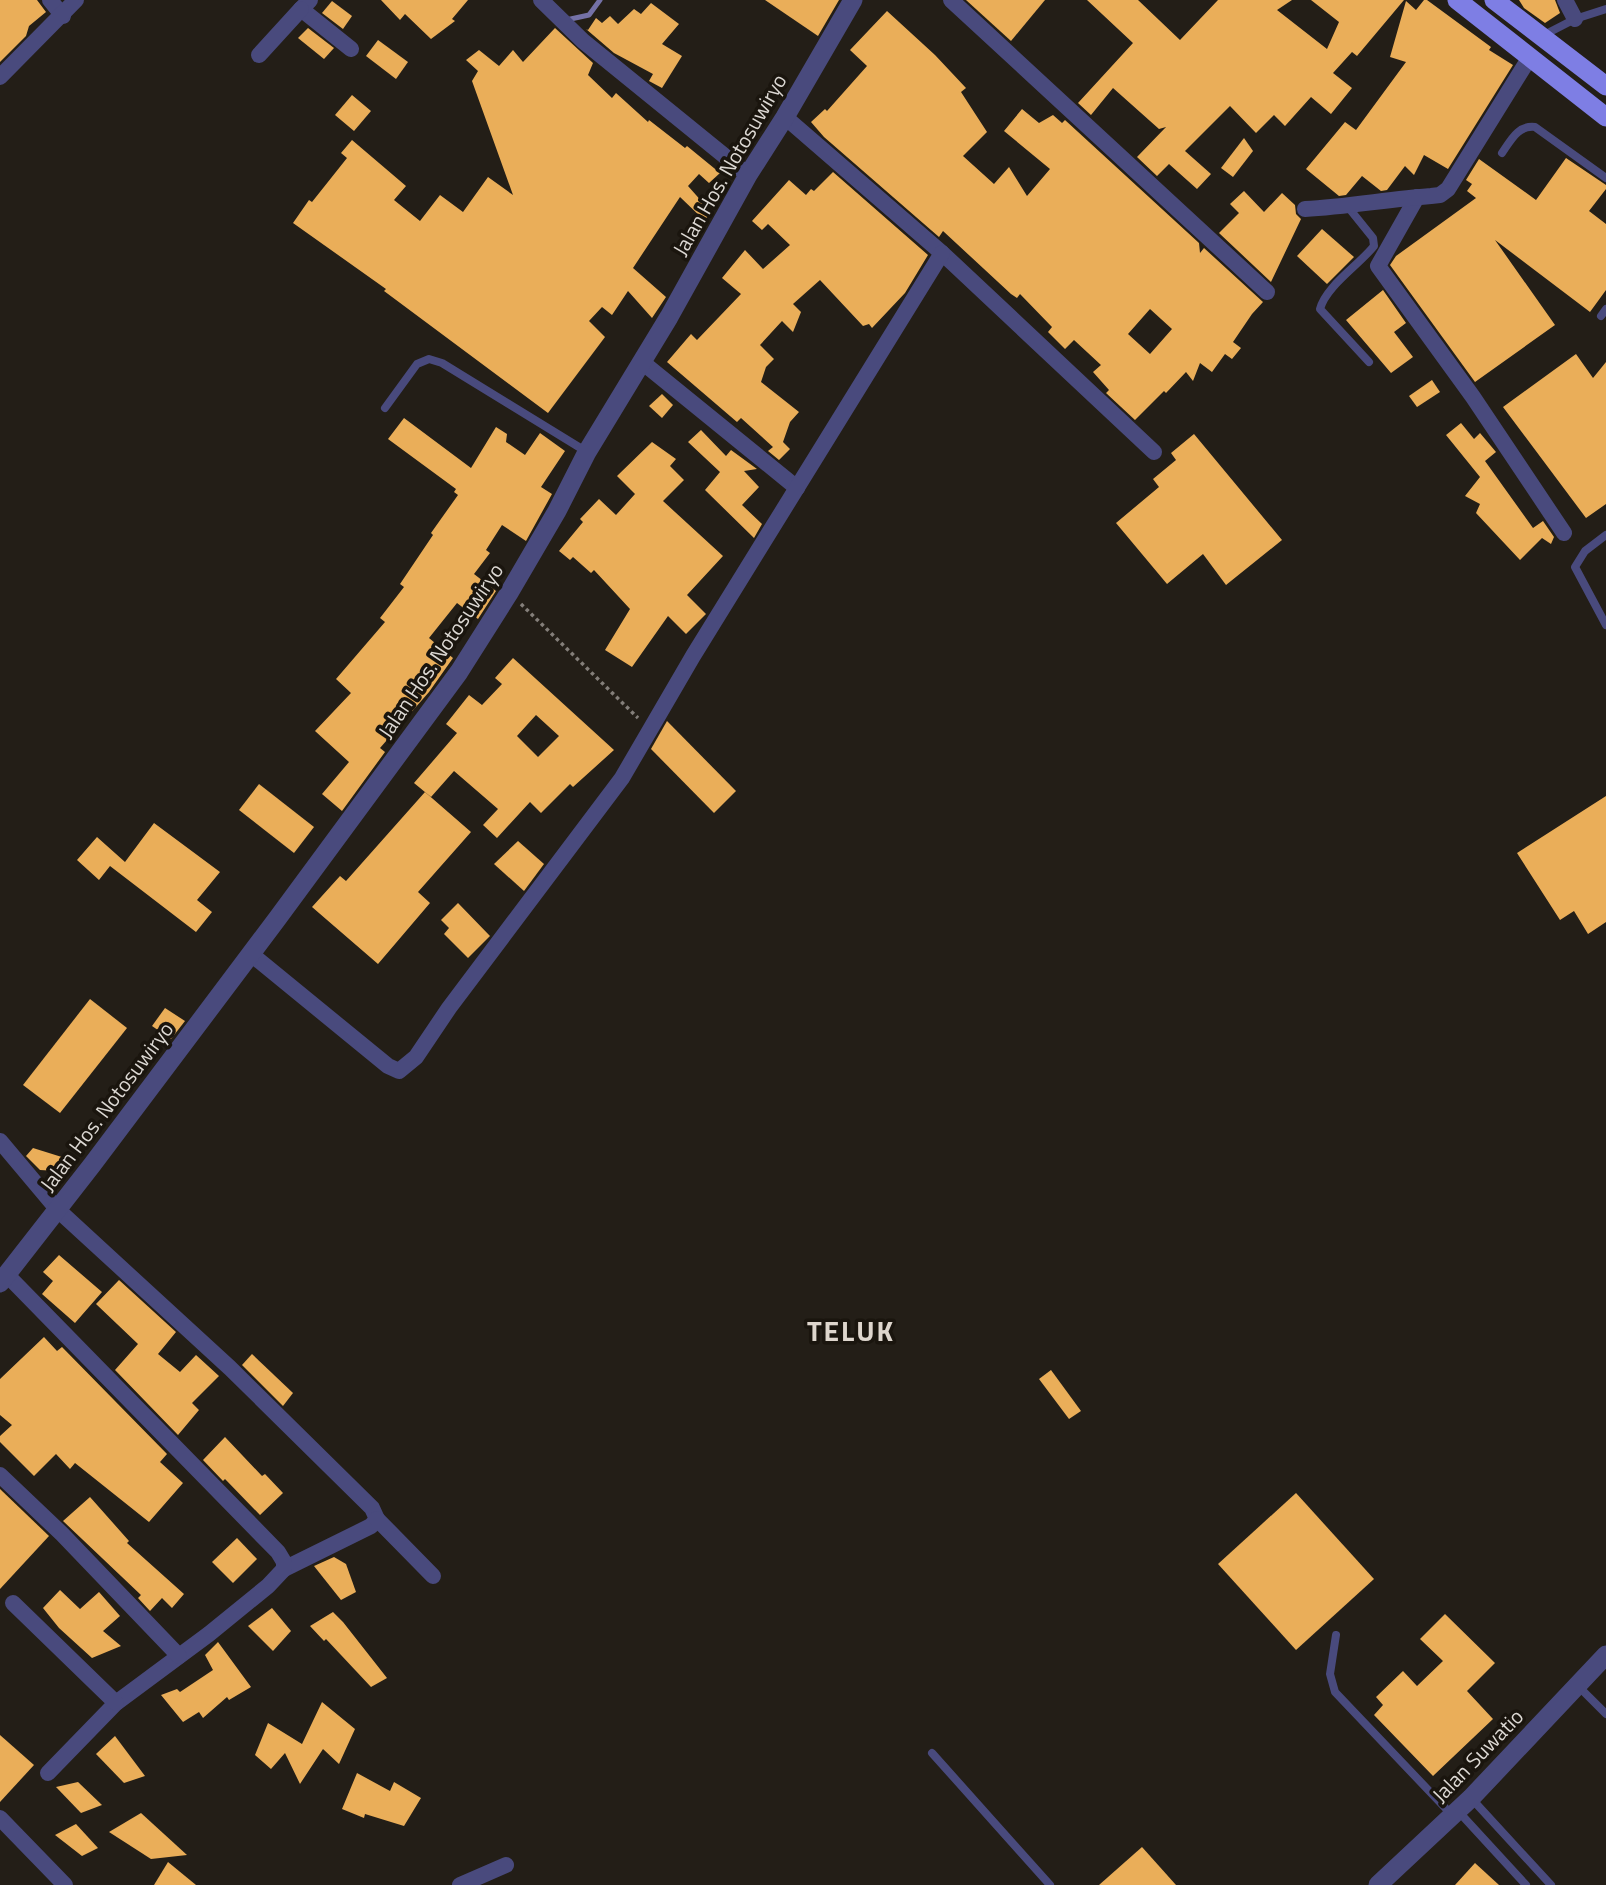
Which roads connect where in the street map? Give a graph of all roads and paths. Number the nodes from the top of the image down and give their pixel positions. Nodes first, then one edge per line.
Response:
1 (50, 0) edge
2 (76, 0) edge
3 (541, 0) edge
4 (853, 0) edge
5 (951, 0) edge
6 (1457, 0) edge
7 (1564, 0) edge
8 (1495, 1) edge
9 (306, 5) edge
10 (1606, 9) edge
11 (62, 16) junction
12 (1480, 18) junction
13 (1575, 19) junction
14 (1542, 36) junction
15 (351, 49) dead end
16 (259, 55) dead end
17 (1530, 57) junction
18 (0, 77) edge
19 (1606, 86) edge
20 (785, 117) junction
21 (1606, 117) edge
22 (1502, 153) dead end
23 (748, 175) junction
24 (1606, 178) edge
25 (1417, 197) junction
26 (1348, 207) junction
27 (1305, 209) dead end
28 (942, 253) junction
29 (1267, 292) dead end
30 (642, 362) junction
31 (1368, 362) dead end
32 (385, 408) dead end
33 (587, 452) junction
34 (1154, 452) dead end
35 (797, 488) junction
36 (1564, 533) dead end
37 (1606, 536) edge
38 (509, 593) junction
39 (1606, 625) edge
40 (650, 729) junction
41 (251, 954) junction
42 (0, 1141) edge
43 (58, 1210) junction
44 (3, 1279) edge
45 (0, 1475) edge
46 (377, 1519) junction
47 (284, 1569) junction
48 (433, 1576) dead end
49 (13, 1604) dead end
50 (1336, 1635) dead end
51 (179, 1656) junction
52 (1606, 1656) edge
53 (1577, 1685) junction
54 (116, 1703) junction
55 (1606, 1714) edge
56 (932, 1753) dead end
57 (48, 1773) dead end
58 (1460, 1808) junction
59 (0, 1818) edge
60 (506, 1865) dead end
61 (65, 1885) edge
62 (460, 1885) edge
63 (1050, 1885) edge
64 (1378, 1885) edge
65 (1526, 1885) edge
66 (1551, 1885) edge

1 - 11 street
2 - 11 street
3 - 23 street
4 - 20 street, Jalan Hos. Notosuwiryo
5 - 29 street
6 - 12 highway
7 - 13 street
8 - 12 highway
8 - 14 highway
9 - 15 street
9 - 16 street
10 - 13 lane
11 - 18 street
12 - 17 highway
13 - 14 lane
14 - 19 highway
17 - 21 highway
17 - 25 street
20 - 23 street, Jalan Hos. Notosuwiryo
20 - 28 street
22 - 24 lane
23 - 30 street, Jalan Hos. Notosuwiryo
25 - 26 street
25 - 36 street
26 - 27 street
26 - 31 lane
28 - 34 street
28 - 35 street
30 - 33 street, Jalan Hos. Notosuwiryo
30 - 35 street
32 - 33 lane
33 - 38 street, Jalan Hos. Notosuwiryo
35 - 40 street
37 - 39 lane
38 - 40 path
38 - 41 street, Jalan Hos. Notosuwiryo
40 - 41 street
41 - 43 street, Jalan Hos. Notosuwiryo
42 - 43 street
43 - 44 street, Jalan Hos. Notosuwiryo
43 - 46 street
44 - 47 street
45 - 51 street
46 - 47 street
46 - 48 street
47 - 51 street
49 - 54 street
50 - 58 lane
51 - 54 street
52 - 53 street, Jalan Suwatio
53 - 55 lane
53 - 58 street, Jalan Suwatio
54 - 57 street
56 - 63 lane
58 - 64 street, Jalan Suwatio
58 - 65 lane
58 - 66 lane
59 - 61 street
60 - 62 street

